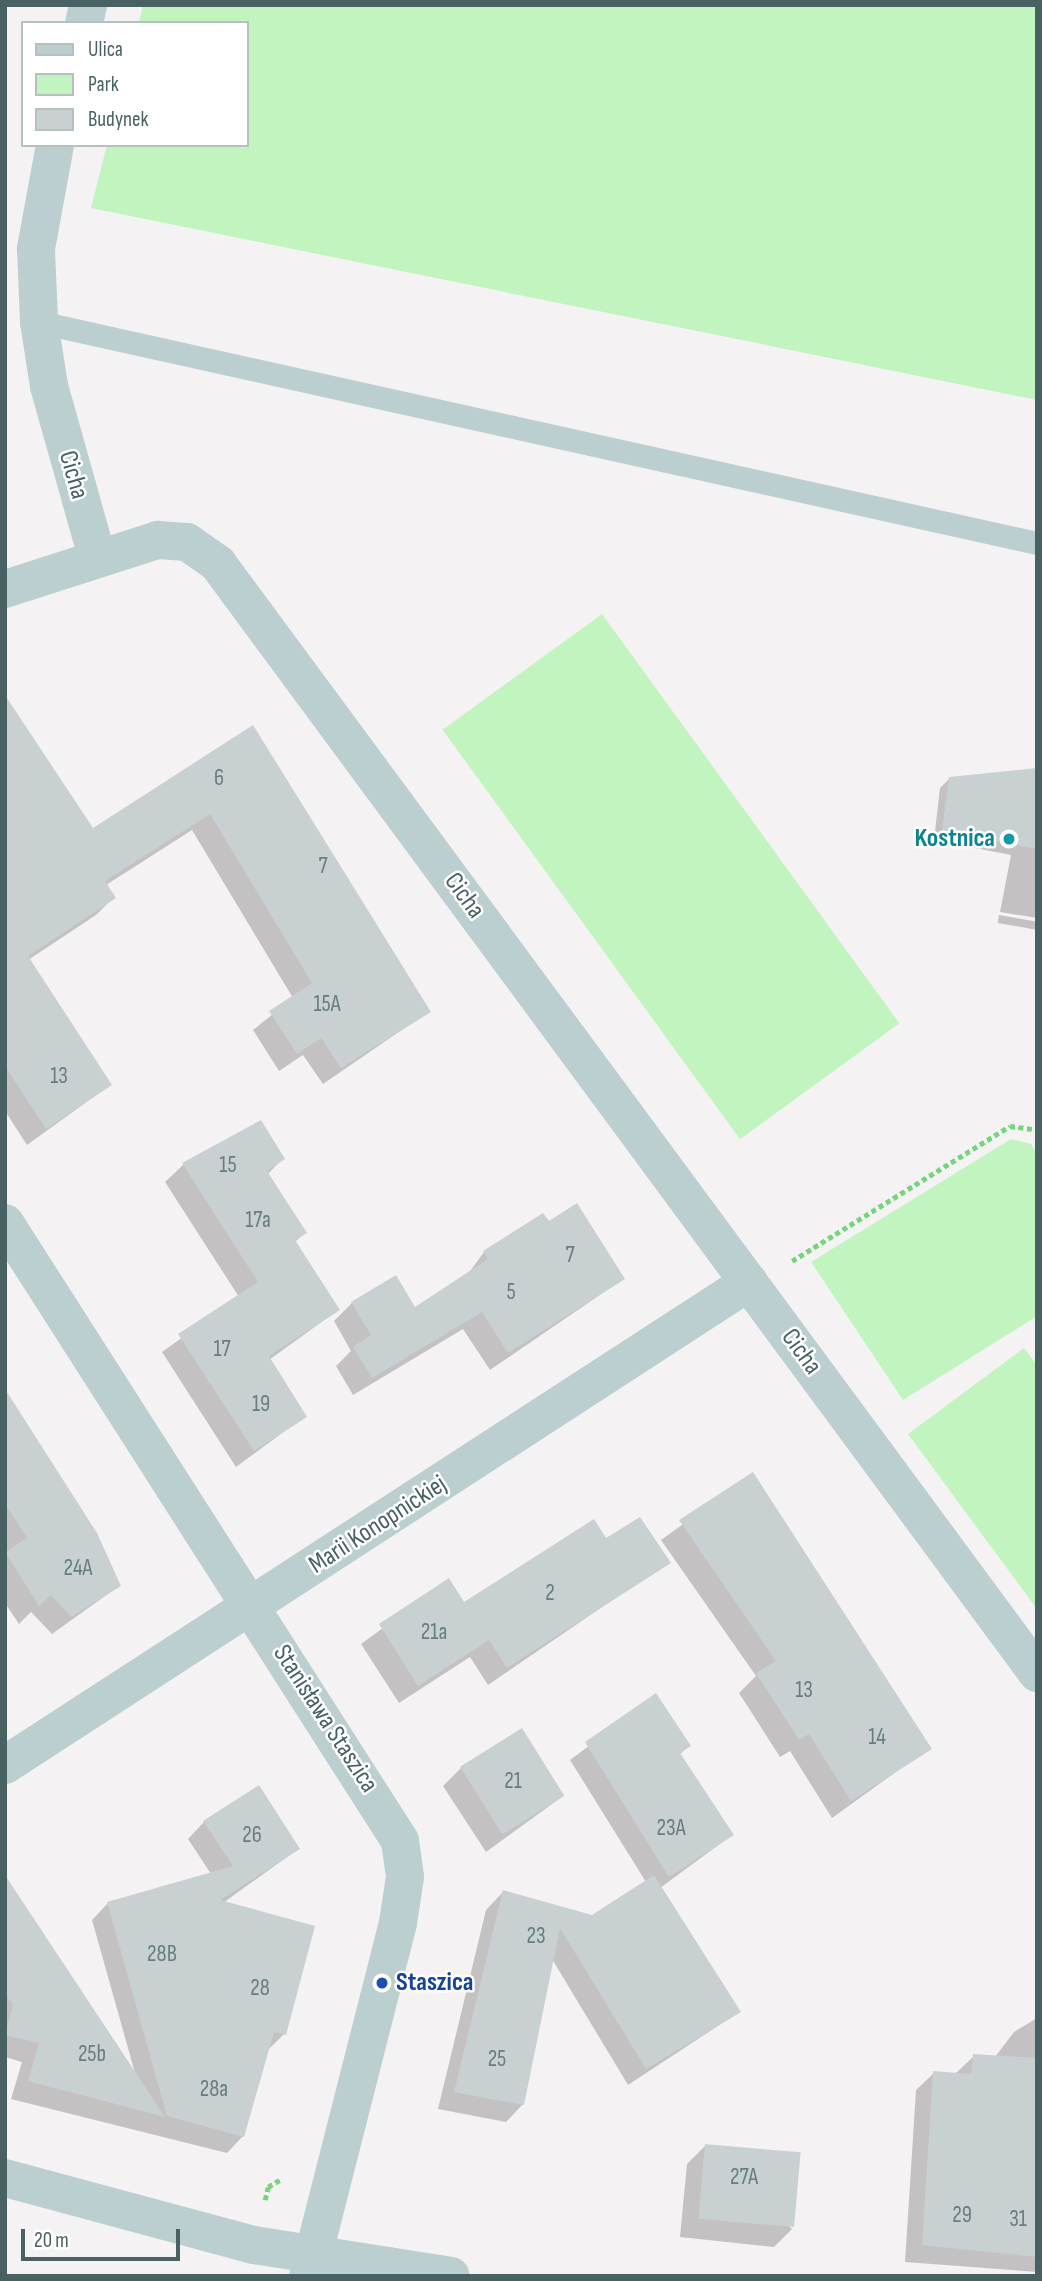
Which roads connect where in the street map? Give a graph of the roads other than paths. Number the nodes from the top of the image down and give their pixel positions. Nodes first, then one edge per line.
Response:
1 (55, 147) edge
2 (39, 322) junction
3 (1037, 542) edge
4 (97, 557) junction
5 (5, 589) edge
6 (5, 1223) edge
7 (749, 1282) junction
8 (253, 1608) junction
9 (1037, 1673) edge
10 (5, 1765) edge
11 (5, 2178) edge
12 (309, 2265) edge
13 (451, 2276) edge

1 - 2 street, Cicha
2 - 3 lane
2 - 4 street, Cicha
4 - 5 street
4 - 7 street, Cicha
6 - 8 street, Stanisława Staszica
7 - 8 street, Marii Konopnickiej
7 - 9 street, Cicha
8 - 10 street, Marii Konopnickiej
8 - 12 street, Stanisława Staszica
11 - 12 street
12 - 13 street

